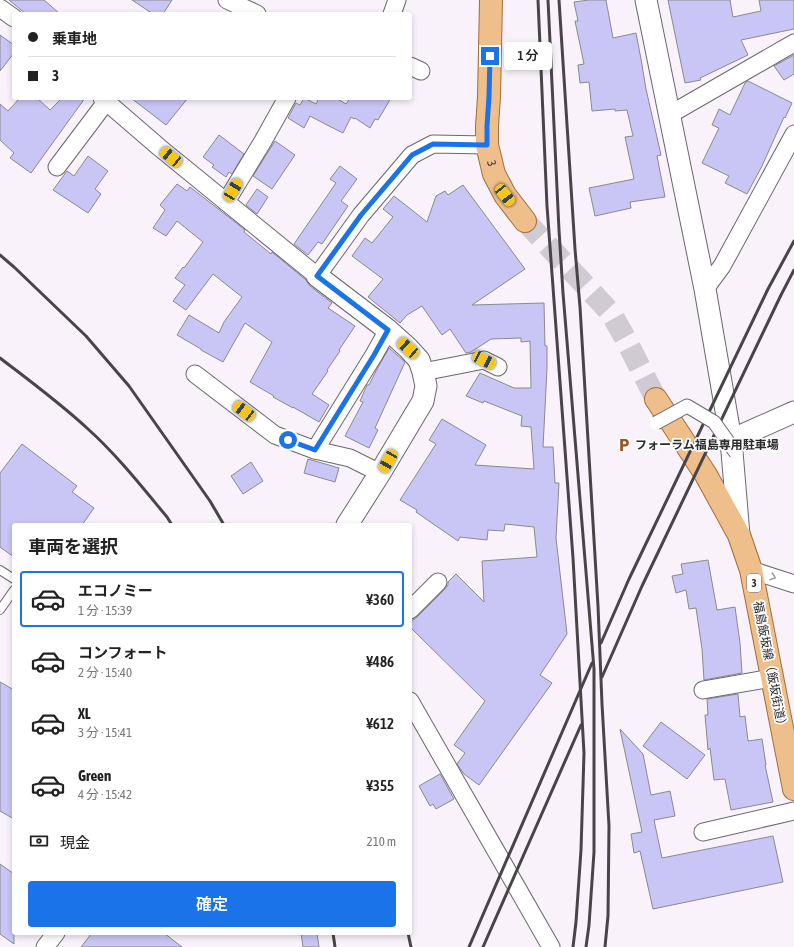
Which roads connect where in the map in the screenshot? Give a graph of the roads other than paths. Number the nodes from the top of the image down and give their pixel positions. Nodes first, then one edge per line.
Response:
1 (2, 0) edge
2 (227, 0) edge
3 (397, 0) edge
4 (491, 0) edge
5 (646, 0) edge
6 (0, 3) edge
7 (0, 8) edge
8 (253, 12) edge
9 (393, 12) edge
10 (12, 17) edge
11 (794, 43) edge
12 (104, 100) edge
13 (286, 100) edge
14 (669, 115) junction
15 (794, 134) edge
16 (487, 145) junction
17 (57, 167) dead end
18 (226, 202) junction
19 (525, 221) tunnel mouth
20 (317, 276) junction
21 (705, 289) junction
22 (388, 330) junction
23 (498, 367) dead end
24 (423, 372) junction
25 (195, 374) dead end
26 (656, 399) tunnel mouth
27 (794, 412) edge
28 (656, 423) dead end
29 (733, 446) junction
30 (315, 450) junction
31 (380, 473) junction
32 (348, 523) edge
33 (739, 535) junction
34 (0, 570) edge
35 (751, 570) junction
36 (12, 578) edge
37 (438, 582) dead end
38 (794, 584) edge
39 (12, 593) edge
40 (412, 608) edge
41 (0, 610) edge
42 (772, 678) junction
43 (703, 690) dead end
44 (412, 704) edge
45 (794, 790) edge
46 (794, 811) edge
47 (703, 832) dead end
48 (55, 935) edge
49 (46, 947) edge
50 (551, 947) edge

1 - 6 street
2 - 8 street
3 - 9 street
4 - 16 main road, 3 / 3
5 - 14 street
7 - 10 street
11 - 14 street
12 - 17 street
12 - 18 street
13 - 18 street
14 - 21 street
15 - 21 street
16 - 19 main road, 3 / 3
16 - 20 street
18 - 20 street
20 - 22 street
21 - 29 street
22 - 24 street
22 - 30 street
23 - 24 street
24 - 31 street
25 - 30 street
26 - 33 main road, 福島飯坂線（飯坂街道） / 3
27 - 29 street
28 - 29 street, bridge
29 - 33 street
30 - 31 street
31 - 32 street
33 - 35 main road, 福島飯坂線（飯坂街道） / 3
34 - 36 lane
35 -> 38 street
35 - 42 main road, 福島飯坂線（飯坂街道） / 3
37 - 40 street
39 - 41 lane
42 - 43 street
42 - 45 main road, 福島飯坂線（飯坂街道） / 3
44 - 50 street
46 - 47 street
48 - 49 street

